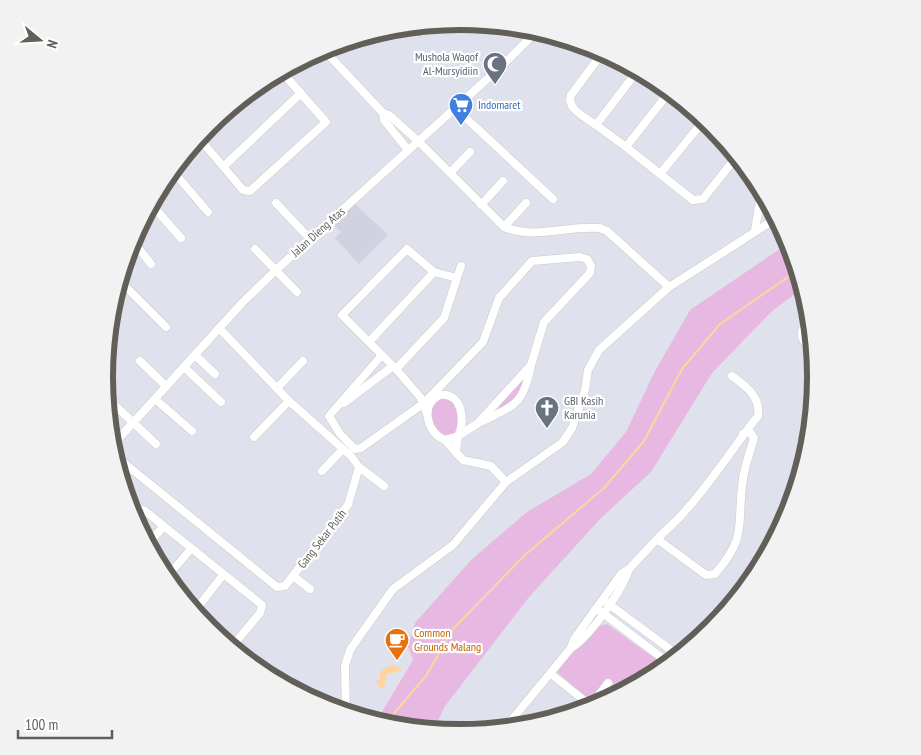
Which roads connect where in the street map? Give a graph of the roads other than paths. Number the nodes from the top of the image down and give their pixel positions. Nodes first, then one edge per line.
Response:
1 (530, 37) edge
2 (329, 56) edge
3 (598, 58) edge
4 (633, 76) edge
5 (287, 77) edge
6 (301, 93) junction
7 (665, 97) edge
8 (455, 108) junction
9 (383, 113) junction
10 (596, 124) junction
11 (700, 126) edge
12 (405, 129) junction
13 (397, 137) junction
14 (418, 141) junction
15 (203, 144) edge
16 (626, 147) junction
17 (408, 150) junction
18 (470, 152) dead end
19 (733, 162) edge
20 (224, 166) junction
21 (450, 173) junction
22 (660, 174) junction
23 (177, 176) edge
24 (503, 181) dead end
25 (553, 199) dead end
26 (276, 203) dead end
27 (526, 203) dead end
28 (760, 203) edge
29 (481, 205) junction
30 (157, 210) edge
31 (208, 212) dead end
32 (771, 222) edge
33 (504, 227) junction
34 (756, 230) junction
35 (181, 238) dead end
36 (310, 239) junction
37 (138, 247) edge
38 (255, 249) dead end
39 (152, 264) dead end
40 (461, 266) dead end
41 (276, 270) junction
42 (434, 272) junction
43 (457, 278) junction
44 (126, 286) edge
45 (669, 287) junction
46 (297, 292) dead end
47 (166, 327) dead end
48 (804, 327) edge
49 (220, 328) junction
50 (369, 342) junction
51 (806, 343) edge
52 (195, 355) junction
53 (382, 355) junction
54 (140, 360) dead end
55 (303, 361) dead end
56 (531, 365) junction
57 (184, 367) junction
58 (395, 368) junction
59 (215, 374) dead end
60 (732, 376) dead end
61 (166, 386) junction
62 (442, 386) junction
63 (276, 388) junction
64 (446, 395) junction
65 (155, 399) junction
66 (427, 399) junction
67 (289, 401) junction
68 (222, 402) dead end
69 (114, 405) edge
70 (332, 411) junction
71 (428, 414) junction
72 (758, 416) junction
73 (462, 419) junction
74 (134, 422) junction
75 (476, 425) junction
76 (192, 431) dead end
77 (743, 434) junction
78 (458, 436) junction
79 (254, 437) dead end
80 (754, 438) junction
81 (119, 439) edge
82 (445, 440) junction
83 (156, 444) dead end
84 (343, 449) junction
85 (456, 453) junction
86 (124, 463) edge
87 (359, 467) junction
88 (322, 471) dead end
89 (506, 482) junction
90 (384, 486) dead end
91 (139, 509) edge
92 (163, 526) junction
93 (153, 538) edge
94 (657, 539) junction
95 (191, 549) junction
96 (172, 571) edge
97 (223, 575) junction
98 (293, 576) junction
99 (310, 590) dead end
100 (606, 602) junction
101 (198, 606) edge
102 (599, 611) junction
103 (235, 642) edge
104 (674, 652) edge
105 (663, 659) edge
106 (550, 674) junction
107 (608, 683) dead end
108 (597, 697) edge
109 (584, 703) edge
110 (346, 706) edge
111 (511, 721) edge

1 - 8 street, Jalan Dieng Atas
2 - 9 street
3 - 10 street
4 - 10 street
5 - 6 street
6 - 20 street
6 - 20 street
7 - 16 street
8 - 14 street, Jalan Dieng Atas
8 - 25 street
9 - 12 street
9 - 13 street
10 - 16 street
11 - 22 street
12 - 13 street
12 - 14 street
13 - 17 street
14 - 17 street, Jalan Dieng Atas
14 - 21 street
15 - 20 street
16 - 22 street
17 - 36 street, Jalan Dieng Atas
18 - 21 street
19 - 22 street
21 - 29 street
23 - 31 street
24 - 29 street
26 - 36 street
27 - 33 street
28 - 34 street
29 - 33 street
30 - 35 street
32 - 34 street
33 - 45 street
34 - 45 street
36 - 41 street, Jalan Dieng Atas
37 - 39 street
38 - 41 street
40 - 43 street
41 - 46 street
41 - 49 street, Jalan Dieng Atas
42 - 43 street
42 - 50 street
42 - 50 street
43 - 58 street
44 - 47 street
45 - 89 street
48 - 51 street
49 - 52 street, Jalan Dieng Atas
49 - 63 street
50 - 53 street
52 - 57 street, Jalan Dieng Atas
52 - 59 street
53 - 58 street
53 - 70 street
54 - 61 street
55 - 63 street
56 - 62 street
56 - 75 street
56 - 75 street
57 - 61 street, Jalan Dieng Atas
57 - 68 street
58 - 66 street
58 - 70 street
60 - 72 street
61 - 65 street, Jalan Dieng Atas
62 - 64 street
62 - 66 street
63 - 67 street
64 - 66 street
64 - 73 street
65 - 74 street, Jalan Dieng Atas
65 - 76 street
66 - 70 street
66 - 71 street
66 - 71 street
67 - 79 street
67 - 84 street
69 - 74 street
71 - 82 street
72 - 77 street
72 - 80 street
73 - 75 street
73 - 78 street
74 - 81 street, Jalan Dieng Atas
74 - 83 street
75 - 78 street
77 - 80 street
77 - 94 street
78 - 82 street
78 - 85 street
80 - 94 street
82 - 85 street
84 - 87 street
84 - 88 street
85 - 89 street
86 - 98 street, Gang Sekar Putih
87 - 90 street
87 - 98 street, Gang Sekar Putih
89 - 110 street
91 - 92 street
92 - 93 street
92 - 95 street
94 - 100 street
95 - 96 street
95 - 97 street
97 - 101 street
97 - 103 street
98 - 99 street
100 - 102 street
100 - 104 street
102 - 105 street
102 - 106 street
106 - 109 street
106 - 111 street
107 - 108 street

